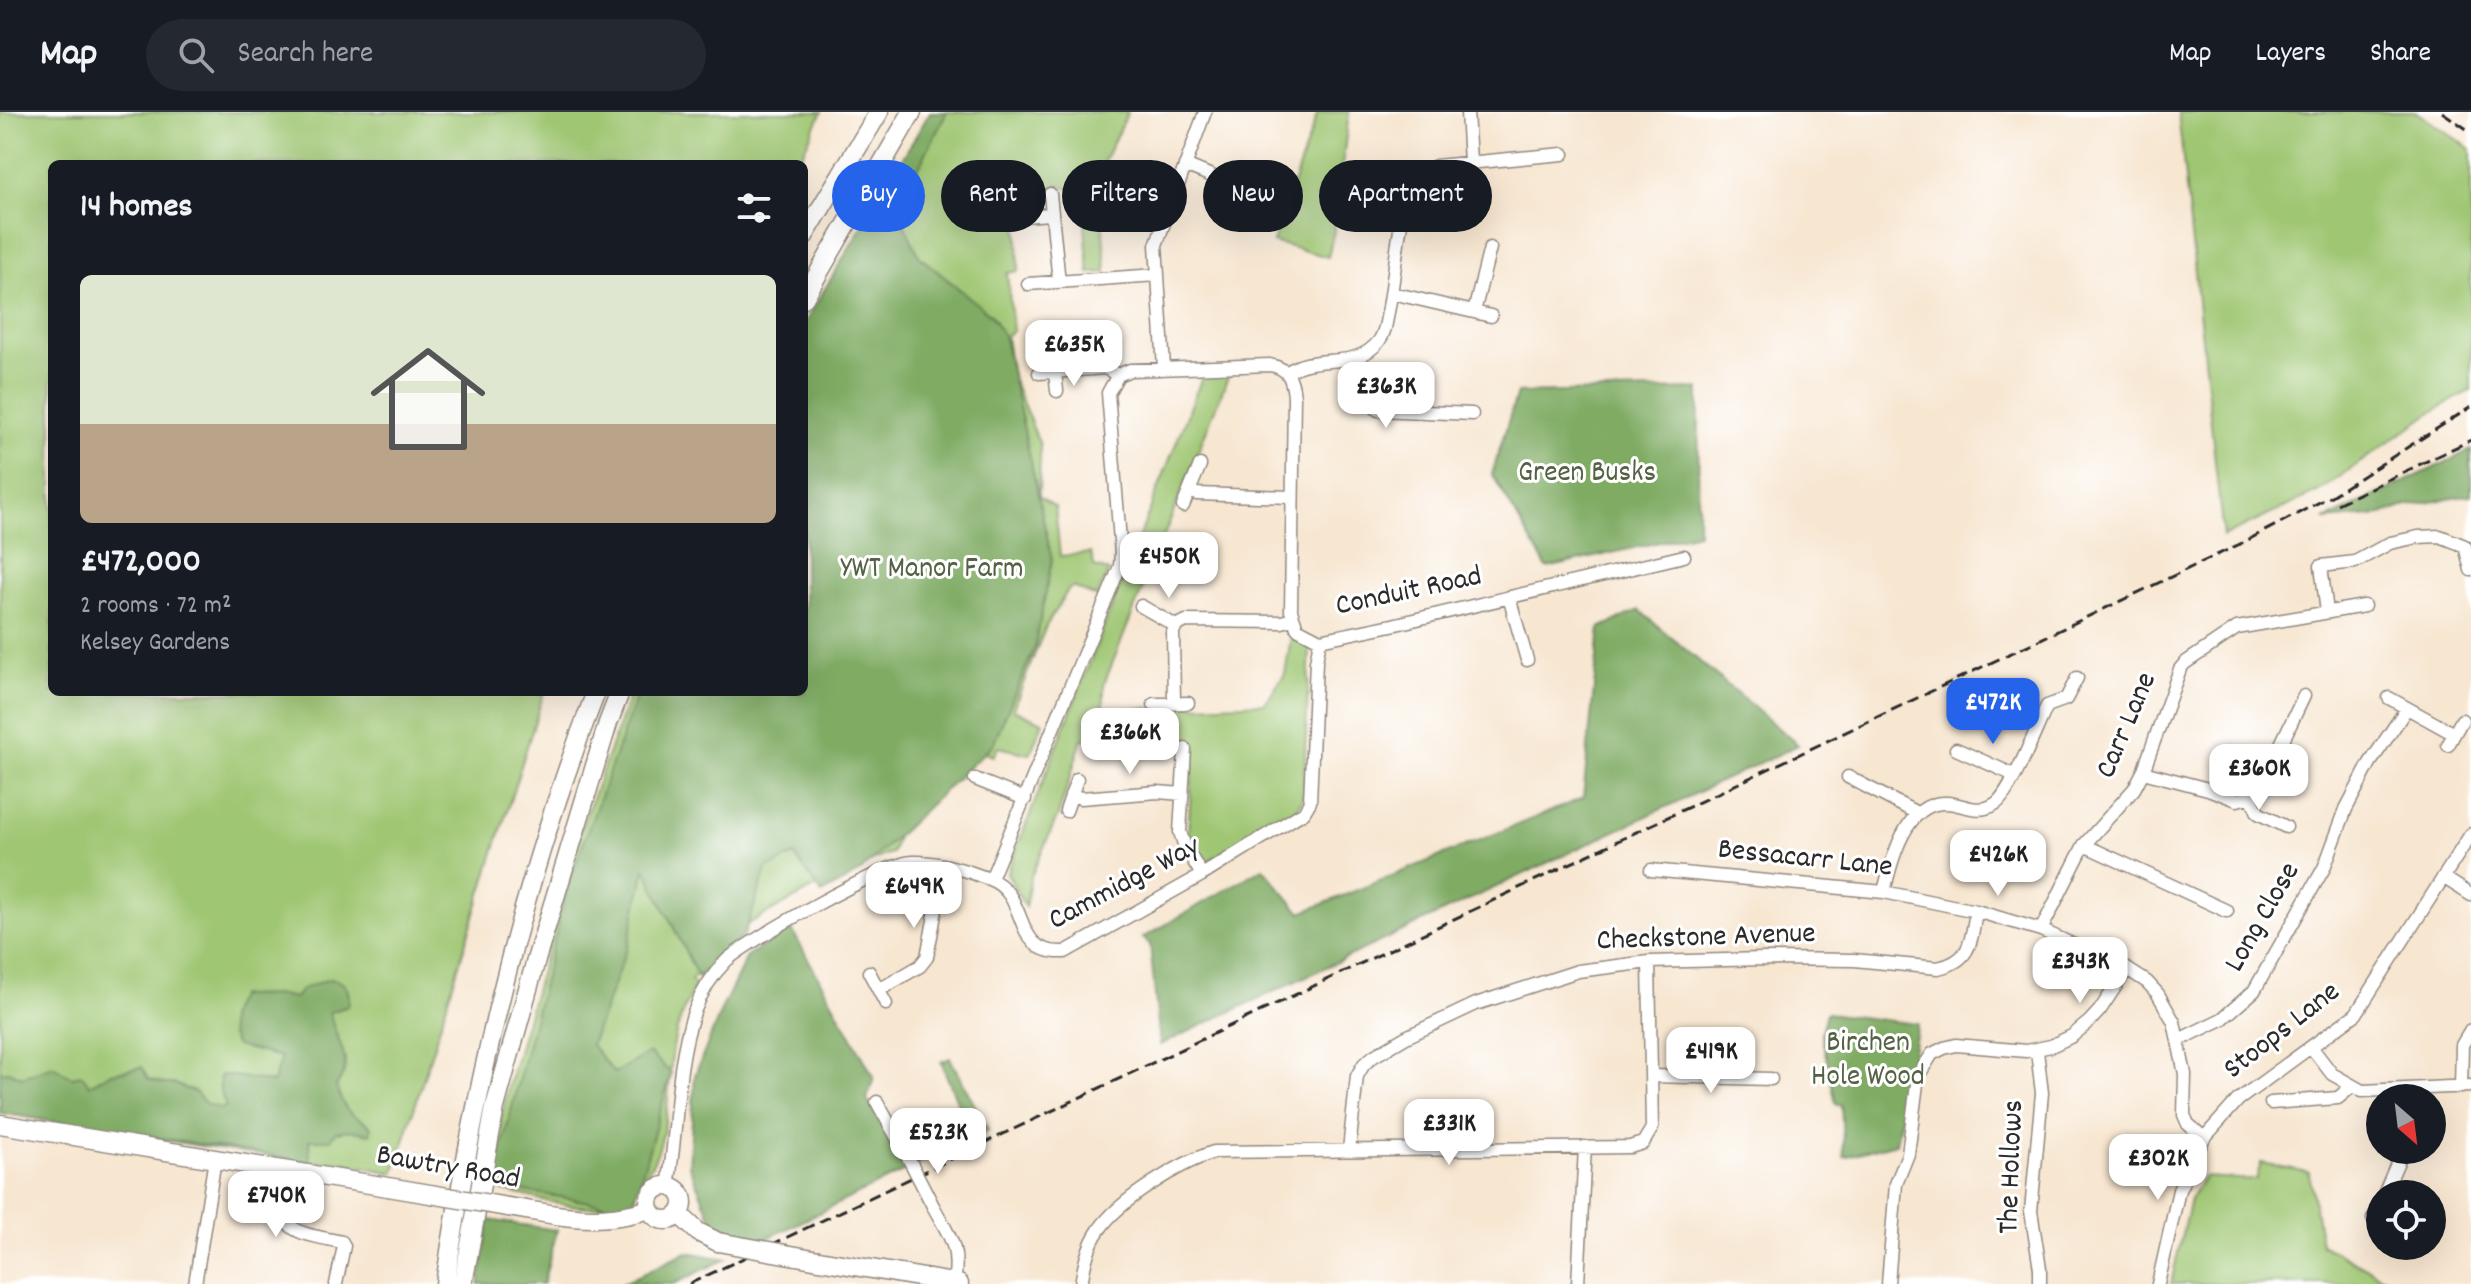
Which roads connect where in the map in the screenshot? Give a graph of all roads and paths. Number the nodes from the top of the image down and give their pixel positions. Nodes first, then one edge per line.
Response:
1 (879, 112) edge
2 (912, 112) edge
3 (1205, 112) edge
4 (1467, 112) edge
5 (1563, 154) dead end
6 (1187, 160) edge
7 (1470, 160) edge
8 (1483, 160) edge
9 (1050, 194) dead end
10 (1046, 214) edge
11 (1051, 214) junction
12 (808, 229) edge
13 (1159, 232) edge
14 (1401, 232) edge
15 (1490, 248) dead end
16 (1157, 275) junction
17 (1059, 282) junction
18 (1028, 284) dead end
19 (808, 291) edge
20 (1392, 293) junction
21 (1474, 312) junction
22 (1491, 316) dead end
23 (1355, 359) junction
24 (1164, 368) junction
25 (1055, 372) junction
26 (1288, 372) junction
27 (1039, 373) dead end
28 (1118, 375) junction
29 (1057, 391) dead end
30 (1472, 414) dead end
31 (1200, 465) dead end
32 (1190, 491) junction
33 (1292, 497) junction
34 (1183, 506) dead end
35 (2468, 545) edge
36 (2320, 551) dead end
37 (1684, 556) dead end
38 (2321, 566) junction
39 (2471, 570) edge
40 (1509, 597) junction
41 (1141, 606) dead end
42 (2364, 606) dead end
43 (2327, 612) junction
44 (1292, 619) junction
45 (1176, 626) junction
46 (1320, 640) junction
47 (1527, 660) dead end
48 (2077, 678) dead end
49 (594, 696) edge
50 (618, 696) edge
51 (2304, 696) dead end
52 (2389, 698) dead end
53 (1174, 703) junction
54 (1188, 703) dead end
55 (1154, 704) dead end
56 (2407, 708) junction
57 (2462, 720) dead end
58 (1185, 749) dead end
59 (1956, 749) dead end
60 (2143, 772) junction
61 (2014, 775) junction
62 (1848, 777) dead end
63 (975, 779) dead end
64 (1077, 779) dead end
65 (1182, 794) junction
66 (1071, 795) junction
67 (2251, 796) junction
68 (1025, 799) junction
69 (1066, 811) dead end
70 (1916, 815) junction
71 (2286, 827) dead end
72 (2471, 834) edge
73 (2084, 845) junction
74 (944, 867) junction
75 (1651, 870) dead end
76 (1202, 875) junction
77 (2443, 877) junction
78 (991, 879) junction
79 (1884, 892) junction
80 (2471, 895) edge
81 (1976, 911) junction
82 (2227, 911) dead end
83 (2041, 930) junction
84 (1649, 962) junction
85 (2127, 969) junction
86 (869, 972) dead end
87 (879, 990) junction
88 (886, 1004) dead end
89 (2471, 1030) edge
90 (2179, 1040) junction
91 (2312, 1048) junction
92 (2037, 1051) junction
93 (1652, 1076) junction
94 (1771, 1079) dead end
95 (2352, 1086) junction
96 (2466, 1086) edge
97 (2446, 1089) edge
98 (2366, 1091) edge
99 (877, 1102) dead end
100 (2271, 1103) dead end
101 (0, 1124) edge
102 (2204, 1138) junction
103 (1585, 1147) junction
104 (1349, 1150) junction
105 (215, 1159) junction
106 (289, 1169) junction
107 (668, 1186) junction
108 (650, 1209) junction
109 (679, 1214) junction
110 (912, 1279) edge
111 (195, 1284) edge
112 (336, 1284) edge
113 (445, 1284) edge
114 (463, 1284) edge
115 (957, 1284) edge
116 (1081, 1284) edge
117 (1578, 1284) edge
118 (1888, 1284) edge
119 (2040, 1284) edge
120 (2158, 1284) edge

1 - 12 highway
2 - 19 highway
3 - 6 street
4 - 7 street
5 - 8 street
9 - 11 street
10 - 11 street
11 - 17 street
13 - 16 street
14 - 20 street
15 - 21 street
16 - 17 street
16 - 24 street
17 - 18 street
20 - 21 street
20 - 23 street
21 - 22 street
23 - 26 street
23 - 30 street
24 - 26 street
24 - 28 street
25 - 27 street
25 - 28 street
25 - 29 street
26 - 33 street
28 - 68 street
31 - 32 street
32 - 33 street
32 - 34 street
33 - 44 street
35 - 38 street
35 - 39 street
36 - 38 street
37 - 40 street, Conduit Road
38 - 43 street
40 - 46 street, Conduit Road
40 - 47 street, Conduit Road
41 - 45 street
42 - 43 street, Carr Lane
43 - 60 street, Carr Lane
44 - 45 street
44 - 46 street
45 - 53 street
46 - 76 street, Cammidge Way
48 - 61 street
49 - 113 highway
50 - 114 highway
51 - 67 street
52 - 56 street
53 - 54 street
53 - 55 street
56 - 57 street
56 - 90 street, Long Close
58 - 65 street
59 - 61 street
60 - 67 street
60 - 73 street, Carr Lane
61 - 70 street
62 - 70 street
63 - 68 street
64 - 66 street
65 - 66 street
65 - 76 street
66 - 69 street
67 - 71 street
68 - 78 street
70 - 79 street
72 - 77 street, Stoops Lane
73 - 82 street
73 - 83 street, Carr Lane
74 - 78 street
74 - 87 street
74 - 107 street
75 - 79 street, Bessacarr Lane
76 - 78 street, Cammidge Way
77 - 80 street
77 - 91 street, Stoops Lane
79 - 81 street, Bessacarr Lane
81 - 83 street, Bessacarr Lane
81 - 84 street, Checkstone Avenue
83 - 85 street, Bessacarr Lane
84 - 93 street
84 - 104 street, Checkstone Avenue
85 - 90 street, Bessacarr Lane
85 - 92 street
86 - 87 street
87 - 88 street
89 - 96 street
90 - 102 street, Bessacarr Lane
91 - 95 street
91 - 102 street, Stoops Lane
92 - 118 street
92 - 119 street, The Hollows
93 - 94 street
93 - 103 street
95 - 98 street
95 - 100 street
96 - 97 street
99 - 115 street, bridge
101 - 105 highway, Bawtry Road
102 - 120 street, Stoops Lane
103 - 104 street
103 - 117 street
104 - 116 street
105 - 106 highway, Bawtry Road
105 - 111 street
106 - 108 highway, Bawtry Road, bridge
106 - 112 street
107 - 108 highway
107 - 109 highway
108 - 109 highway, Bawtry Road
109 - 110 highway, Bawtry Road, bridge
110 - 115 highway, Bawtry Road

